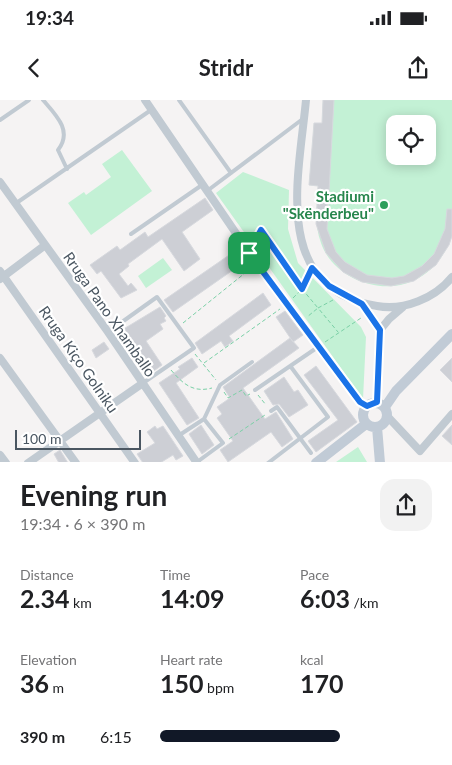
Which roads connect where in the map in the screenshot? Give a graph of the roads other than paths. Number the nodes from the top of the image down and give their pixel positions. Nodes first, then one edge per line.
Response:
1 (29, 100) edge
2 (43, 100) edge
3 (145, 100) edge
4 (179, 100) edge
5 (306, 100) edge
6 (152, 110) junction
7 (304, 118) junction
8 (0, 120) edge
9 (67, 168) junction
10 (231, 173) junction
11 (0, 182) edge
12 (204, 189) junction
13 (16, 204) junction
14 (131, 234) dead end
15 (44, 246) junction
16 (1, 275) edge
17 (452, 278) edge
18 (362, 304) junction
19 (406, 305) junction
20 (380, 330) junction
21 (108, 332) junction
22 (451, 338) edge
23 (318, 347) junction
24 (0, 358) edge
25 (252, 362) dead end
26 (291, 367) junction
27 (142, 383) junction
28 (255, 390) road end
29 (376, 405) junction
30 (270, 411) road end
31 (99, 413) junction
32 (452, 414) edge
33 (388, 417) junction
34 (204, 419) junction
35 (366, 424) junction
36 (377, 427) junction
37 (178, 436) junction
38 (300, 438) junction
39 (60, 440) junction
40 (0, 455) edge
41 (313, 458) edge
42 (194, 461) edge
43 (6, 462) edge
44 (28, 462) edge
45 (76, 462) edge
46 (135, 462) edge
47 (268, 462) edge
48 (380, 462) edge

1 - 8 lane
2 - 9 lane
3 - 6 street
4 - 10 lane
5 - 7 street
6 - 9 lane
6 - 12 street
7 - 10 lane
7 - 18 street
9 - 13 lane
10 - 12 lane
11 - 13 street, Rruga Pano Xhamballo
12 - 14 lane
12 - 23 street
13 - 15 street, Rruga Pano Xhamballo
15 - 16 street
15 - 21 street, Rruga Pano Xhamballo
16 - 31 street, Rruga Kiço Golniku
17 - 19 street
18 - 19 street
18 - 20 street
19 - 20 street
20 - 29 street
21 - 27 street, Rruga Pano Xhamballo
21 - 27 lane
22 - 29 main road
23 - 26 lane
23 - 29 street
24 - 39 street
25 - 34 lane
26 - 28 lane
26 - 38 lane
27 - 31 street
27 - 37 street, Rruga Pano Xhamballo
29 - 33 main road
29 - 35 main road
30 - 38 lane
31 - 39 street
31 - 46 street, Rruga Kiço Golniku
32 - 33 street
33 - 36 main road
34 - 37 lane
34 - 42 lane
35 - 36 main road
35 - 41 main road
36 - 48 main road
37 - 42 street, Rruga Pano Xhamballo
38 - 41 lane
38 - 47 lane
39 - 44 street
39 - 45 street
40 - 43 street

